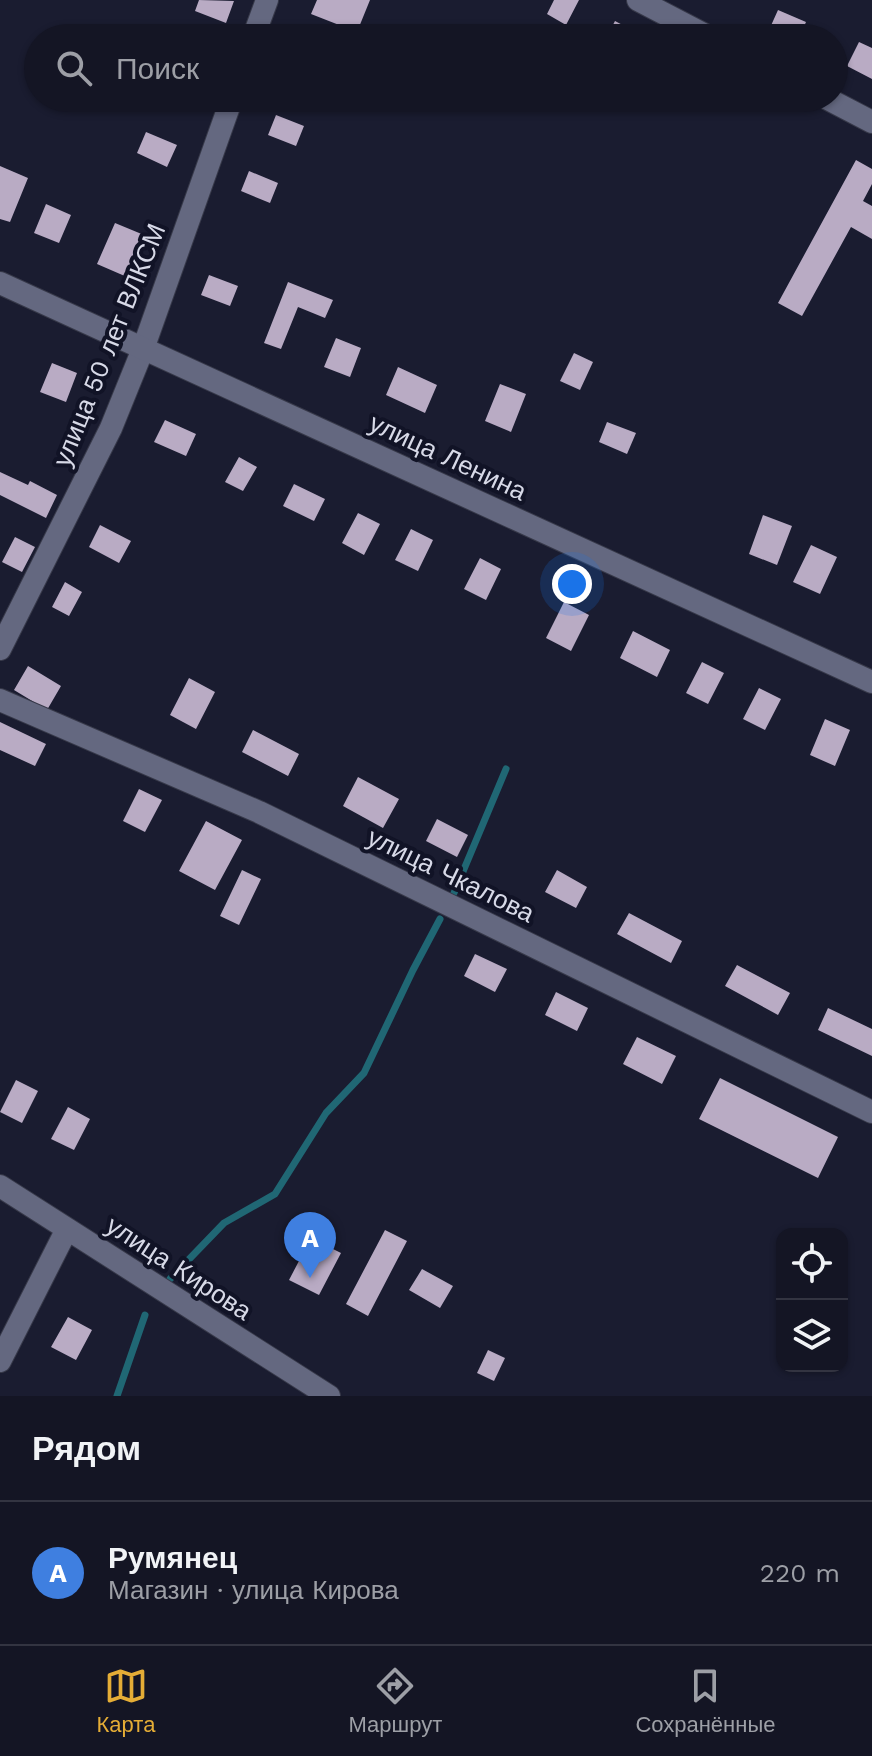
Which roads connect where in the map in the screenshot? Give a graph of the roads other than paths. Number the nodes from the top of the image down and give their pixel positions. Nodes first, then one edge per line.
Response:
1 (267, 0) edge
2 (638, 0) edge
3 (258, 24) edge
4 (684, 24) edge
5 (848, 109) edge
6 (227, 112) edge
7 (872, 122) edge
8 (0, 283) edge
9 (143, 349) junction
10 (0, 649) edge
11 (872, 682) edge
12 (0, 700) edge
13 (872, 1112) edge
14 (0, 1186) edge
15 (67, 1229) junction
16 (0, 1361) edge
17 (329, 1396) edge

1 - 3 street
2 - 4 street
5 - 7 street
6 - 9 street, улица 50 лет ВЛКСМ
8 - 9 street, улица Ленина
9 - 10 street, улица 50 лет ВЛКСМ
9 - 11 street, улица Ленина
12 - 13 street, улица Чкалова
14 - 15 street, улица Кирова
15 - 16 street
15 - 17 street, улица Кирова

